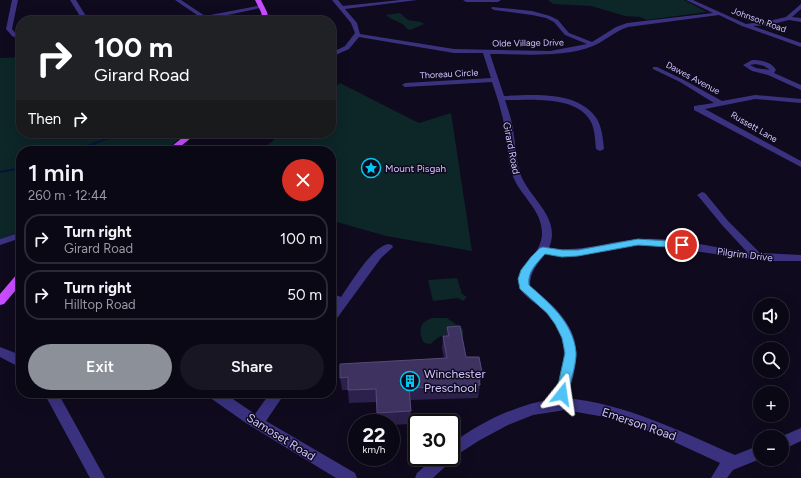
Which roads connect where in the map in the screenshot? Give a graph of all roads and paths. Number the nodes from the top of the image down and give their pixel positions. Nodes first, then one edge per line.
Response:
1 (15, 0) edge
2 (73, 0) edge
3 (178, 0) edge
4 (258, 0) edge
5 (335, 0) edge
6 (414, 0) edge
7 (466, 0) edge
8 (487, 0) edge
9 (498, 0) edge
10 (689, 0) edge
11 (801, 6) edge
12 (262, 7) junction
13 (341, 8) junction
14 (494, 8) dead end
15 (718, 14) junction
16 (84, 16) edge
17 (202, 16) edge
18 (215, 16) edge
19 (265, 16) edge
20 (789, 18) junction
21 (801, 20) edge
22 (744, 25) junction
23 (357, 34) junction
24 (16, 36) edge
25 (593, 44) junction
26 (801, 44) edge
27 (486, 52) junction
28 (336, 53) edge
29 (656, 68) dead end
30 (770, 73) dead end
31 (494, 80) junction
32 (405, 85) dead end
33 (801, 88) edge
34 (500, 98) junction
35 (801, 101) edge
36 (721, 104) junction
37 (187, 138) edge
38 (176, 146) edge
39 (600, 148) dead end
40 (801, 164) edge
41 (702, 195) dead end
42 (16, 237) edge
43 (0, 242) edge
44 (388, 247) dead end
45 (543, 250) junction
46 (757, 256) junction
47 (801, 258) edge
48 (16, 283) edge
49 (336, 299) edge
50 (0, 301) edge
51 (342, 302) junction
52 (336, 311) edge
53 (0, 352) edge
54 (16, 360) edge
55 (54, 398) edge
56 (221, 398) edge
57 (274, 398) edge
58 (558, 404) junction
59 (257, 422) junction
60 (801, 434) edge
61 (789, 440) edge
62 (460, 445) edge
63 (753, 455) edge
64 (735, 462) junction
65 (435, 466) edge
66 (98, 478) edge
67 (350, 478) edge
68 (422, 478) edge
69 (718, 478) edge

1 - 24 street
2 - 16 street
3 - 17 street
4 - 12 main road
5 - 13 street
6 - 13 street
7 - 8 street
8 - 9 street
10 - 15 street, Johnson Road
11 - 20 street
12 - 18 street
12 - 19 main road
13 - 23 street
14 - 25 street
15 - 22 street, Johnson Road
15 - 25 street, Olde Village Drive
20 - 21 street
20 - 22 street
22 - 26 street, Johnson Road
23 - 27 street, Olde Village Drive
23 - 28 street
25 - 27 street, Olde Village Drive
27 - 31 street, Girard Road
29 - 36 street, Dawes Avenue
30 - 33 street
31 - 32 street, Thoreau Circle
31 - 34 street, Girard Road
34 - 39 street
34 - 45 street, Girard Road
35 - 36 street
36 - 40 street, Russett Lane
37 - 38 main road
41 - 46 street
42 - 43 street
44 - 51 street
45 - 46 street, Pilgrim Drive
45 - 58 street
46 - 47 street, Pilgrim Drive
48 - 50 main road
49 - 51 street
51 - 52 street
53 - 54 street
55 - 66 street
56 - 59 street, Samoset Road
57 - 59 street
58 - 62 street, Emerson Road
58 - 64 street, Emerson Road
59 - 67 street, Samoset Road
60 - 61 street
63 - 64 street
64 - 69 street
65 - 68 street

